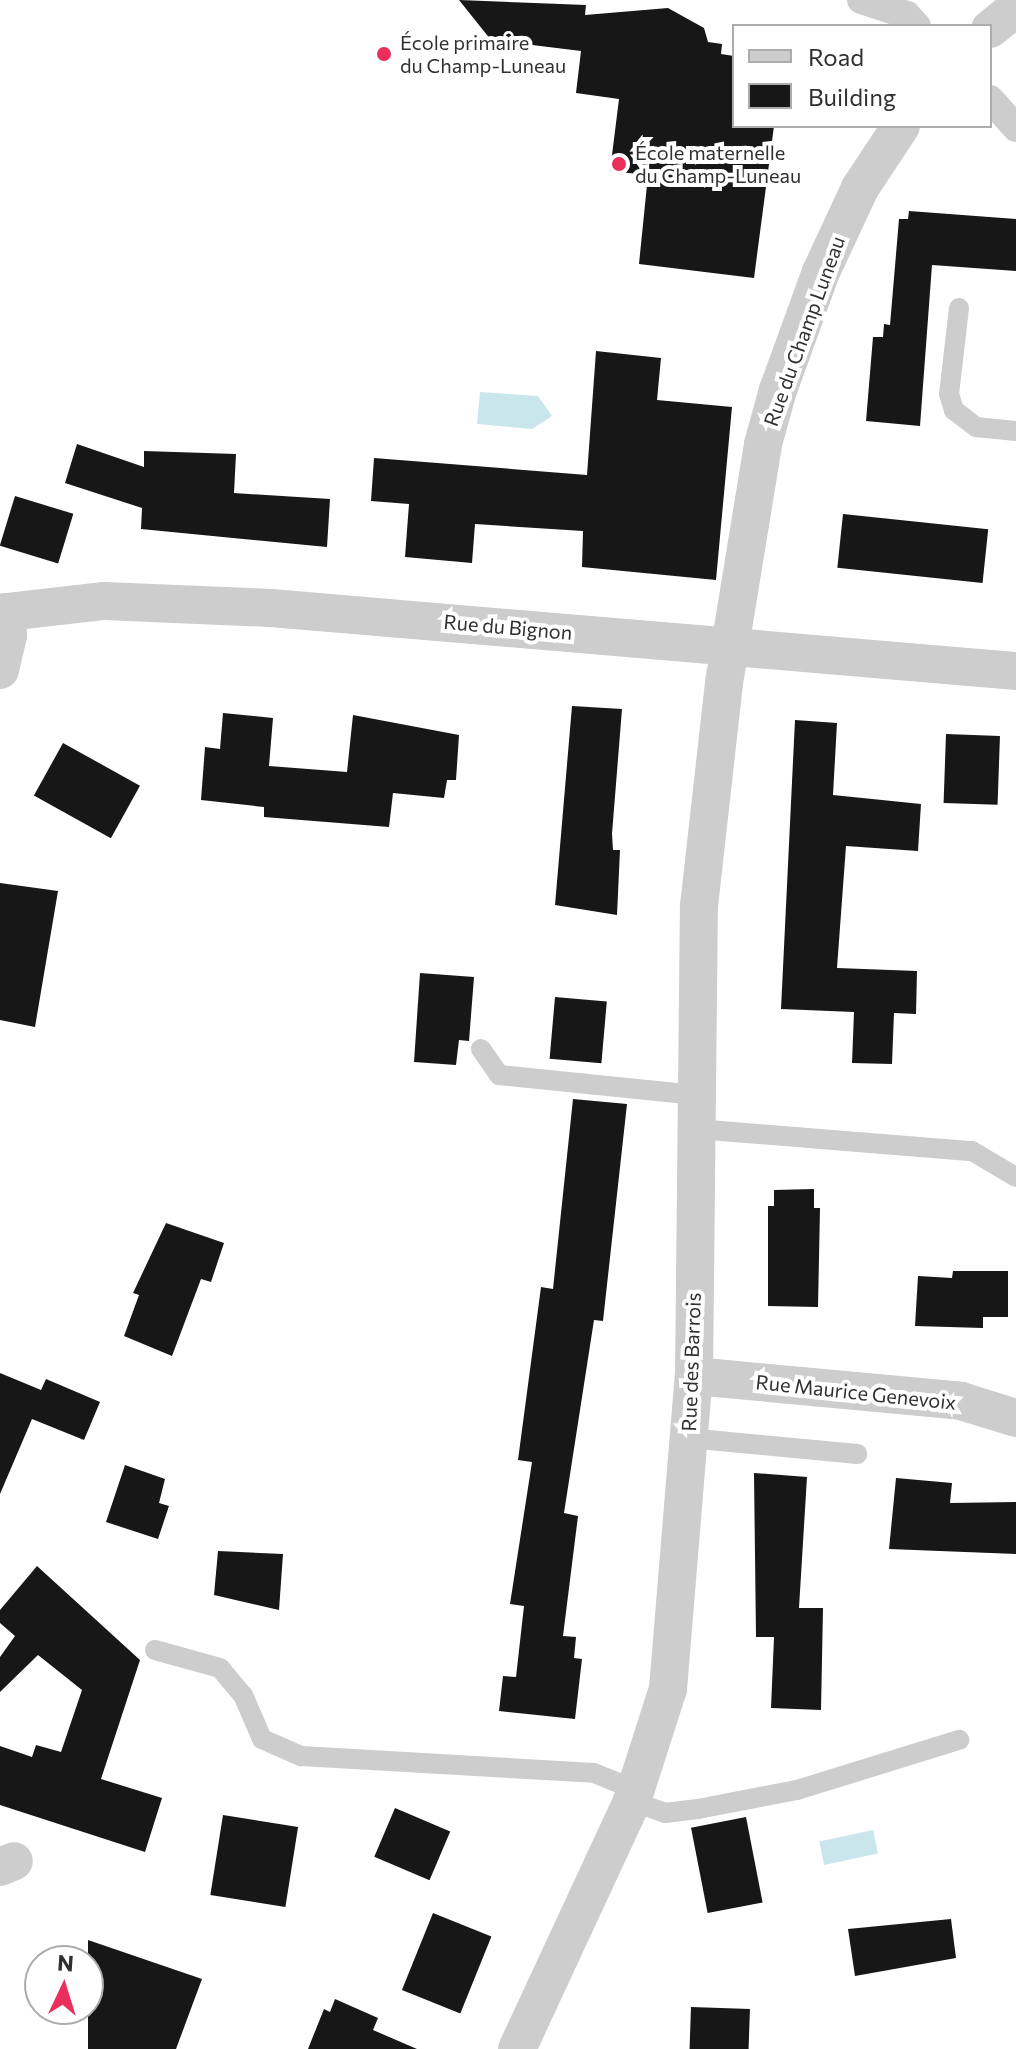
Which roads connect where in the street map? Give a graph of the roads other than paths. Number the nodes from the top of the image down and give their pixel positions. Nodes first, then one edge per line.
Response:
1 (861, 0) edge
2 (1016, 8) edge
3 (915, 24) edge
4 (992, 27) edge
5 (992, 101) edge
6 (900, 128) edge
7 (1016, 128) edge
8 (959, 308) dead end
9 (1016, 431) edge
10 (2, 612) edge
11 (731, 645) junction
12 (0, 670) edge
13 (1016, 671) edge
14 (481, 1049) dead end
15 (696, 1112) junction
16 (1016, 1177) edge
17 (694, 1376) junction
18 (1016, 1418) edge
19 (688, 1438) junction
20 (857, 1454) dead end
21 (155, 1650) dead end
22 (959, 1740) dead end
23 (634, 1796) junction
24 (517, 2049) edge

1 - 3 street
2 - 4 street
5 - 7 street
6 - 11 street, Rue du Champ Luneau
8 - 9 lane
10 - 11 street, Rue du Bignon
10 - 12 street
11 - 13 street, Rue du Bignon
11 - 15 street, Rue des Barrois
14 - 15 lane
15 - 16 lane
15 - 17 street, Rue des Barrois
17 - 18 street, Rue Maurice Genevoix
17 - 19 street, Rue des Barrois
19 - 20 lane
19 - 23 street, Rue des Barrois
21 - 23 lane
22 - 23 lane
23 - 24 street, Rue des Barrois

